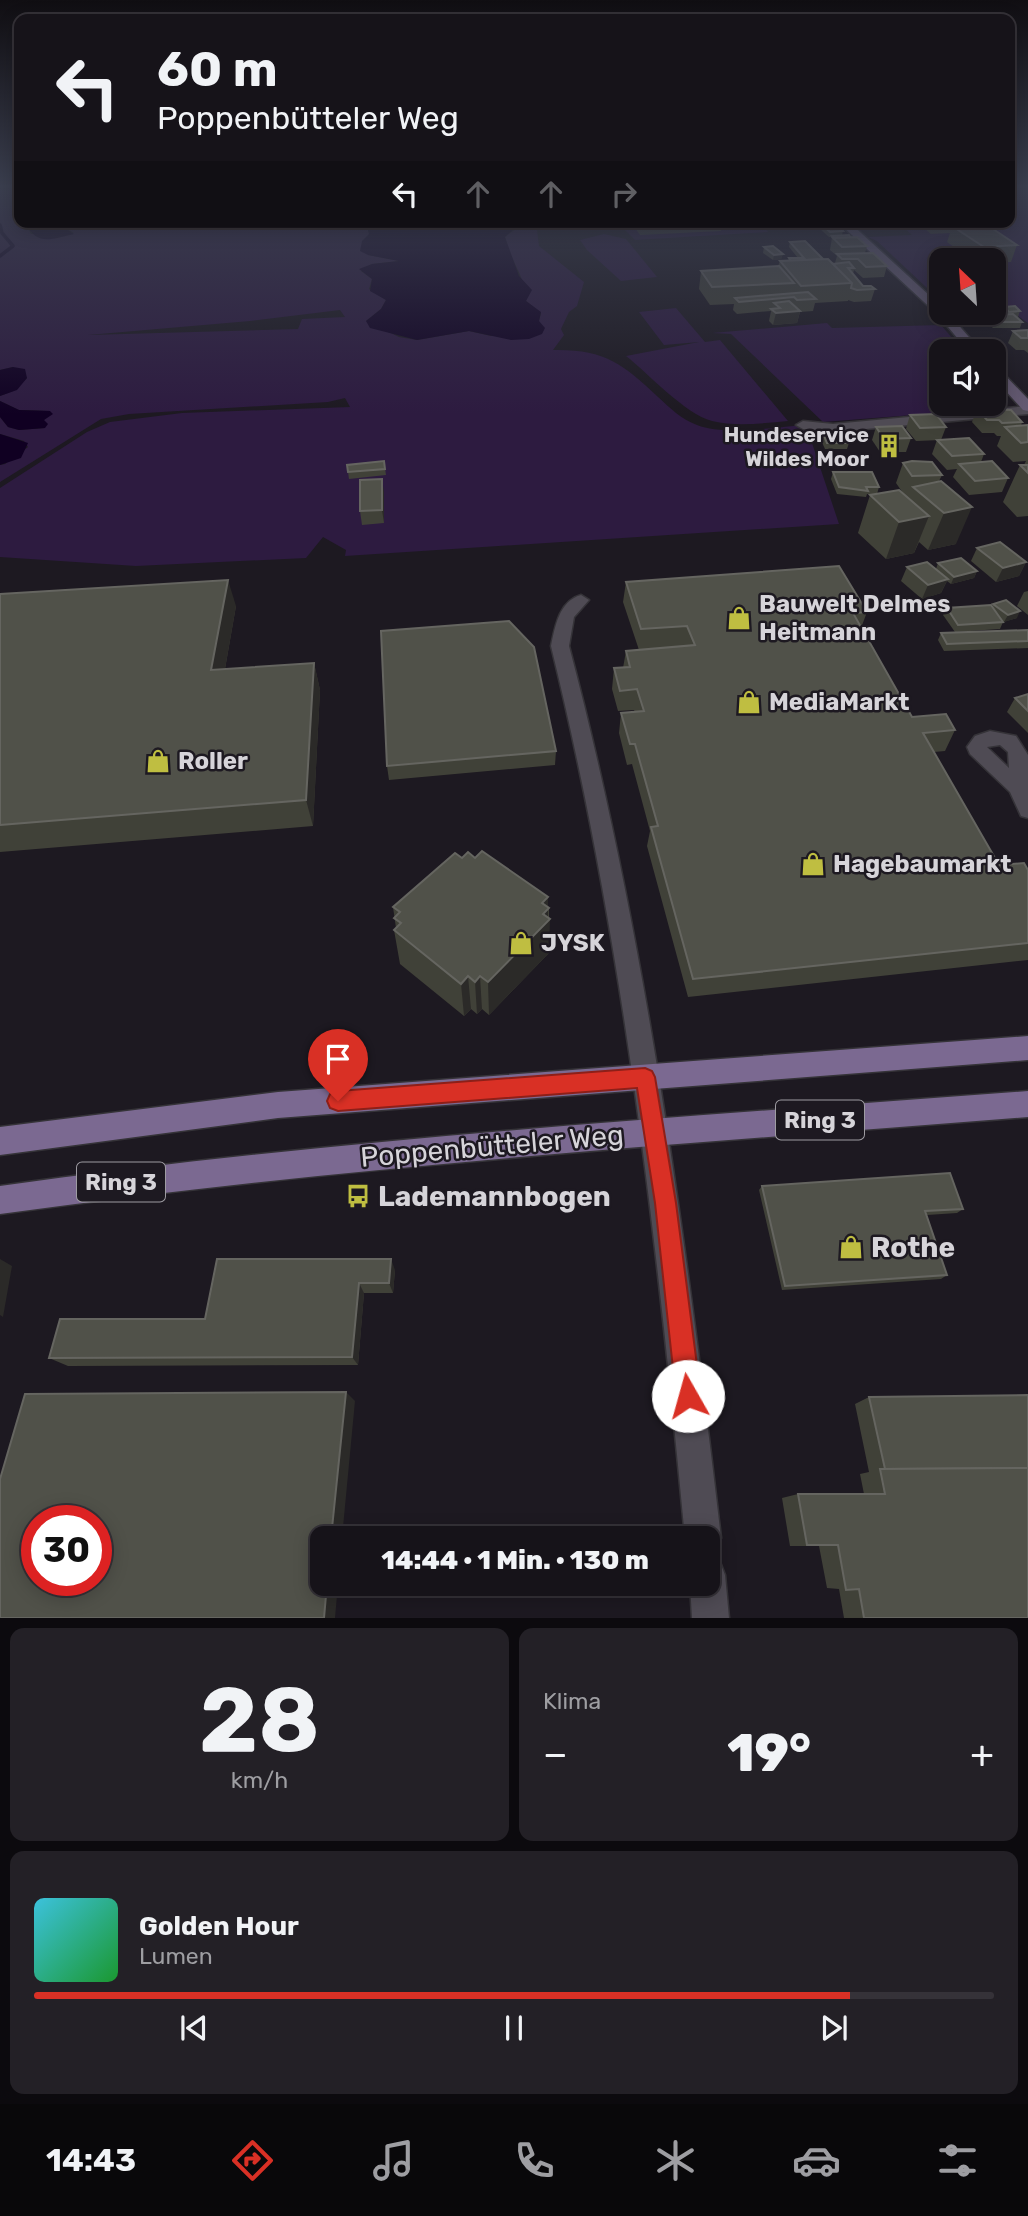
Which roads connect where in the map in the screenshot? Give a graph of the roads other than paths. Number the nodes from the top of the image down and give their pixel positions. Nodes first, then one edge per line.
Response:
1 (888, 264) edge
2 (929, 301) edge
3 (1006, 384) edge
4 (1028, 407) edge
5 (803, 425) dead end
6 (581, 600) dead end
7 (1017, 787) dead end
8 (1028, 810) edge
9 (1028, 1048) edge
10 (645, 1077) junction
11 (1028, 1104) edge
12 (655, 1132) junction
13 (0, 1141) edge
14 (0, 1200) edge
15 (702, 1526) edge
16 (709, 1596) edge
17 (711, 1618) edge

1 - 2 street
3 - 4 street
4 - 5 street
6 - 10 street
7 - 8 street
9 - 10 main road, Ring 3
10 - 12 street
10 - 13 main road, Ring 3
11 - 12 main road, Poppenbütteler Weg / Ring 3
12 - 14 main road, Poppenbütteler Weg / Ring 3
12 - 15 street
16 - 17 street

